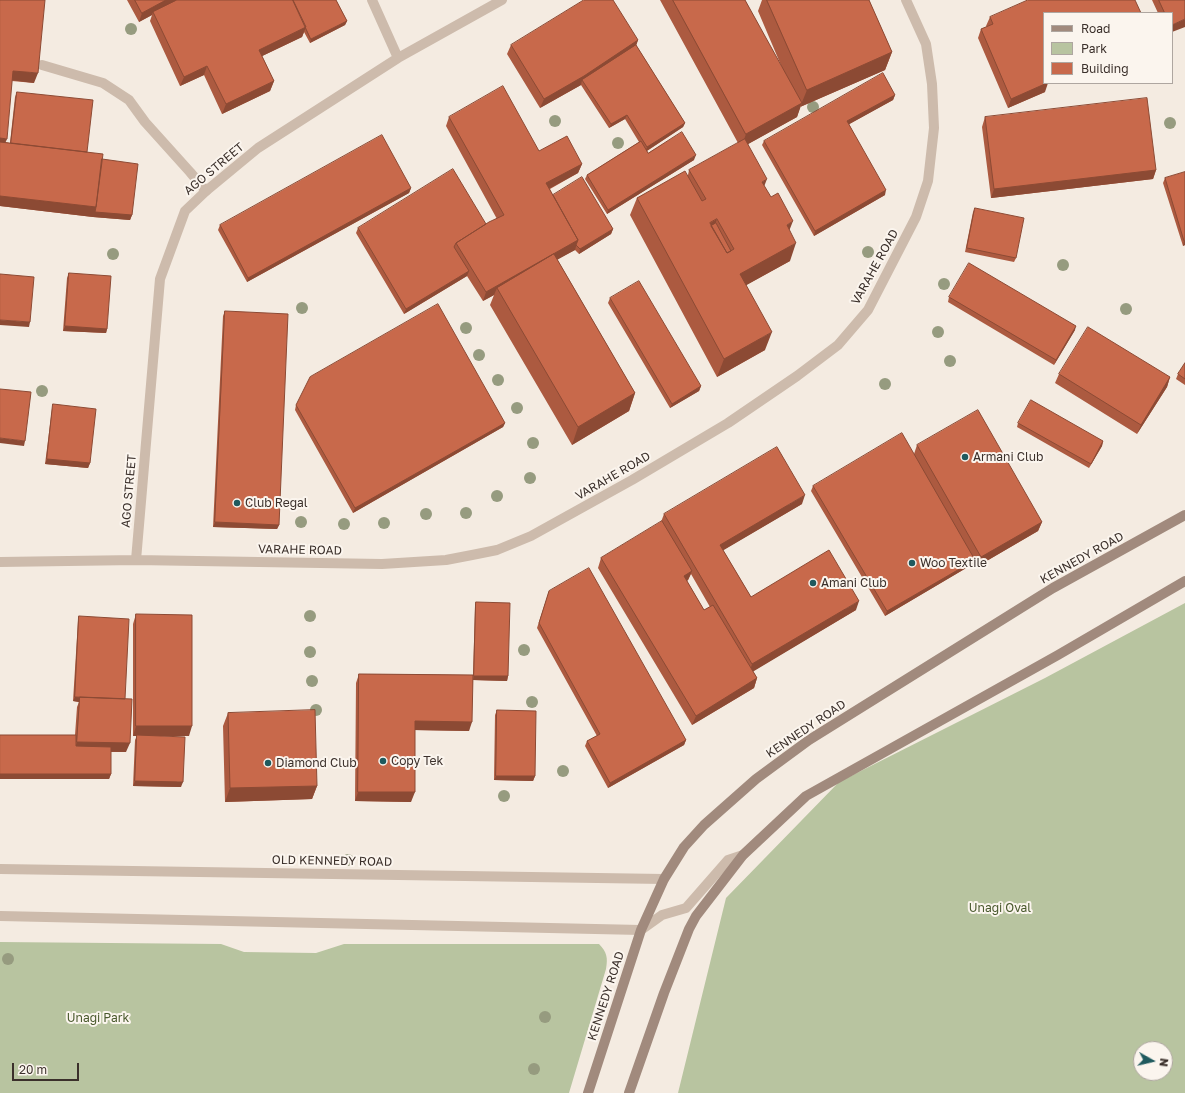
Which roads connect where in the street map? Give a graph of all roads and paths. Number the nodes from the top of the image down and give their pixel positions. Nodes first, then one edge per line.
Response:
1 (372, 0) edge
2 (502, 0) edge
3 (906, 0) edge
4 (398, 58) junction
5 (42, 65) dead end
6 (206, 191) junction
7 (1185, 515) edge
8 (136, 560) junction
9 (0, 562) edge
10 (1185, 581) edge
11 (743, 855) junction
12 (0, 868) edge
13 (664, 879) junction
14 (0, 916) edge
15 (641, 930) junction
16 (588, 1093) edge
17 (629, 1093) edge

1 - 4 street
2 - 4 street, AGO STREET
3 - 8 street, VARAHE ROAD
4 - 6 street, AGO STREET
5 - 6 street
6 - 8 street, AGO STREET
7 - 13 main road, KENNEDY ROAD
8 - 9 street, VARAHE ROAD
10 - 11 main road
11 - 15 street
11 - 17 main road
12 - 13 street, OLD KENNEDY ROAD
13 - 15 main road, KENNEDY ROAD
14 - 15 street
15 - 16 main road, KENNEDY ROAD

